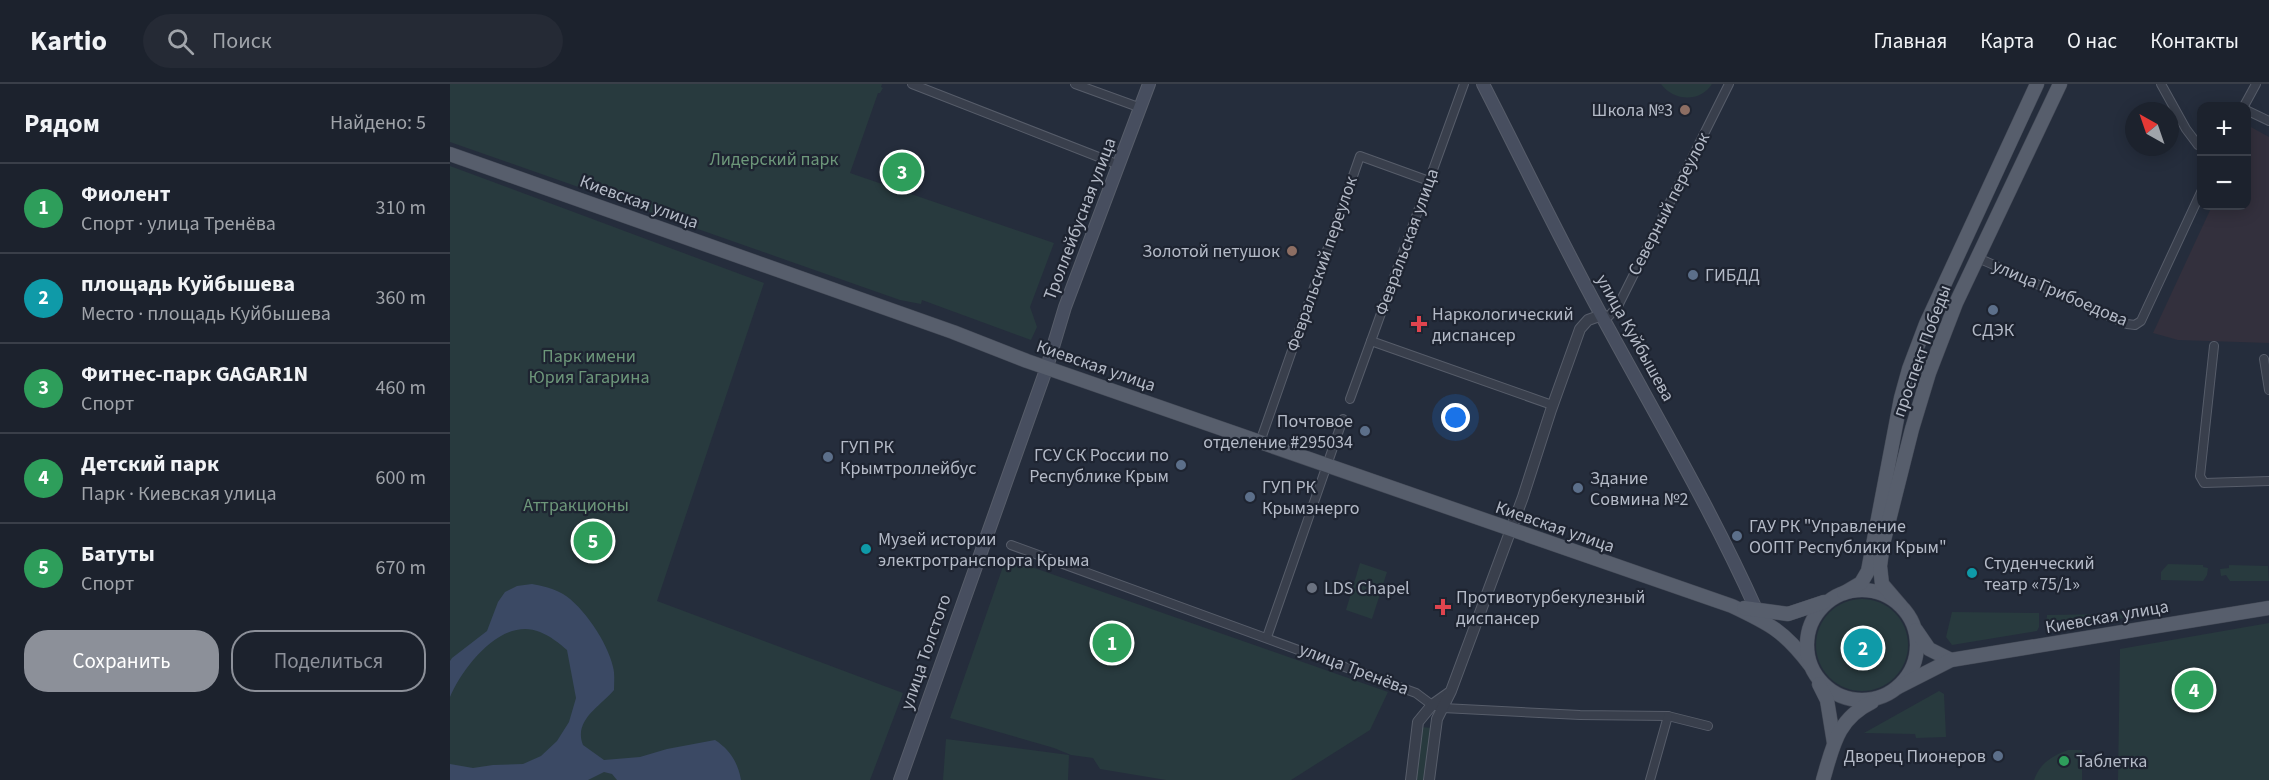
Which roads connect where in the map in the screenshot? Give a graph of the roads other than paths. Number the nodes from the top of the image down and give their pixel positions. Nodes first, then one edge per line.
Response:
1 (915, 84) edge
2 (1075, 84) edge
3 (1149, 84) edge
4 (1464, 84) edge
5 (1483, 84) edge
6 (1729, 84) edge
7 (2037, 84) edge
8 (2060, 84) edge
9 (2161, 84) edge
10 (2256, 84) edge
11 (2248, 102) edge
12 (1141, 108) junction
13 (2251, 111) edge
14 (2269, 121) edge
15 (2197, 144) edge
16 (450, 154) edge
17 (1119, 165) junction
18 (1429, 181) junction
19 (2197, 201) edge
20 (1978, 258) junction
21 (1602, 315) junction
22 (1371, 341) junction
23 (2214, 346) dead end
24 (2264, 359) dead end
25 (1047, 367) junction
26 (2269, 390) edge
27 (1350, 399) dead end
28 (1552, 405) junction
29 (1342, 419) dead end
30 (1260, 442) junction
31 (1326, 466) junction
32 (2269, 481) edge
33 (1511, 530) junction
34 (1011, 545) dead end
35 (1838, 596) junction
36 (1900, 605) junction
37 (1732, 606) junction
38 (2269, 608) edge
39 (1756, 609) junction
40 (1915, 628) junction
41 (1267, 637) junction
42 (1950, 660) junction
43 (1812, 668) junction
44 (1894, 690) junction
45 (1438, 707) junction
46 (1668, 716) junction
47 (1708, 726) dead end
48 (1834, 742) junction
49 (900, 780) edge
50 (1411, 780) edge
51 (1429, 780) edge
52 (1650, 780) edge
53 (1823, 780) edge

1 - 17 street
2 - 12 street
3 - 12 main road, Троллейбусная улица
4 - 18 street, Февральская улица
5 - 21 main road, улица Куйбышева
6 - 21 street, Северный переулок
7 - 35 main road, проспект Победы
8 - 20 main road, проспект Победы
9 - 15 street
10 - 11 street
12 - 17 main road, Троллейбусная улица
13 - 14 street
16 - 25 main road, Киевская улица
17 - 25 main road, Троллейбусная улица
18 - 22 street, Февральская улица
18 - 30 street, Февральский переулок
19 - 20 street, улица Грибоедова
20 - 36 main road, проспект Победы
21 - 28 street
21 - 39 main road, улица Куйбышева
22 - 27 street, Февральская улица
22 - 28 street
23 - 32 street
24 - 26 street
25 - 30 main road, Киевская улица
25 - 49 main road, улица Толстого
28 - 33 street
29 - 31 street
30 - 31 main road, Киевская улица
31 - 33 main road, Киевская улица
31 - 41 street
33 - 37 main road, Киевская улица
33 - 45 street
34 - 41 street, улица Тренёва
35 - 36 main road
35 - 39 main road, Киевская улица
35 - 43 main road
36 - 40 main road
37 - 39 main road, Киевская улица
37 - 43 main road, Киевская улица
38 - 42 main road, Киевская улица
40 - 42 main road
40 - 44 main road
41 - 45 street, улица Тренёва
42 - 44 main road, Киевская улица
43 - 44 main road
43 - 48 main road
44 - 48 main road
45 - 46 street, улица Тренёва
45 - 50 street
45 - 51 street
46 - 47 street, улица Тренёва
46 - 52 street
48 - 53 main road

